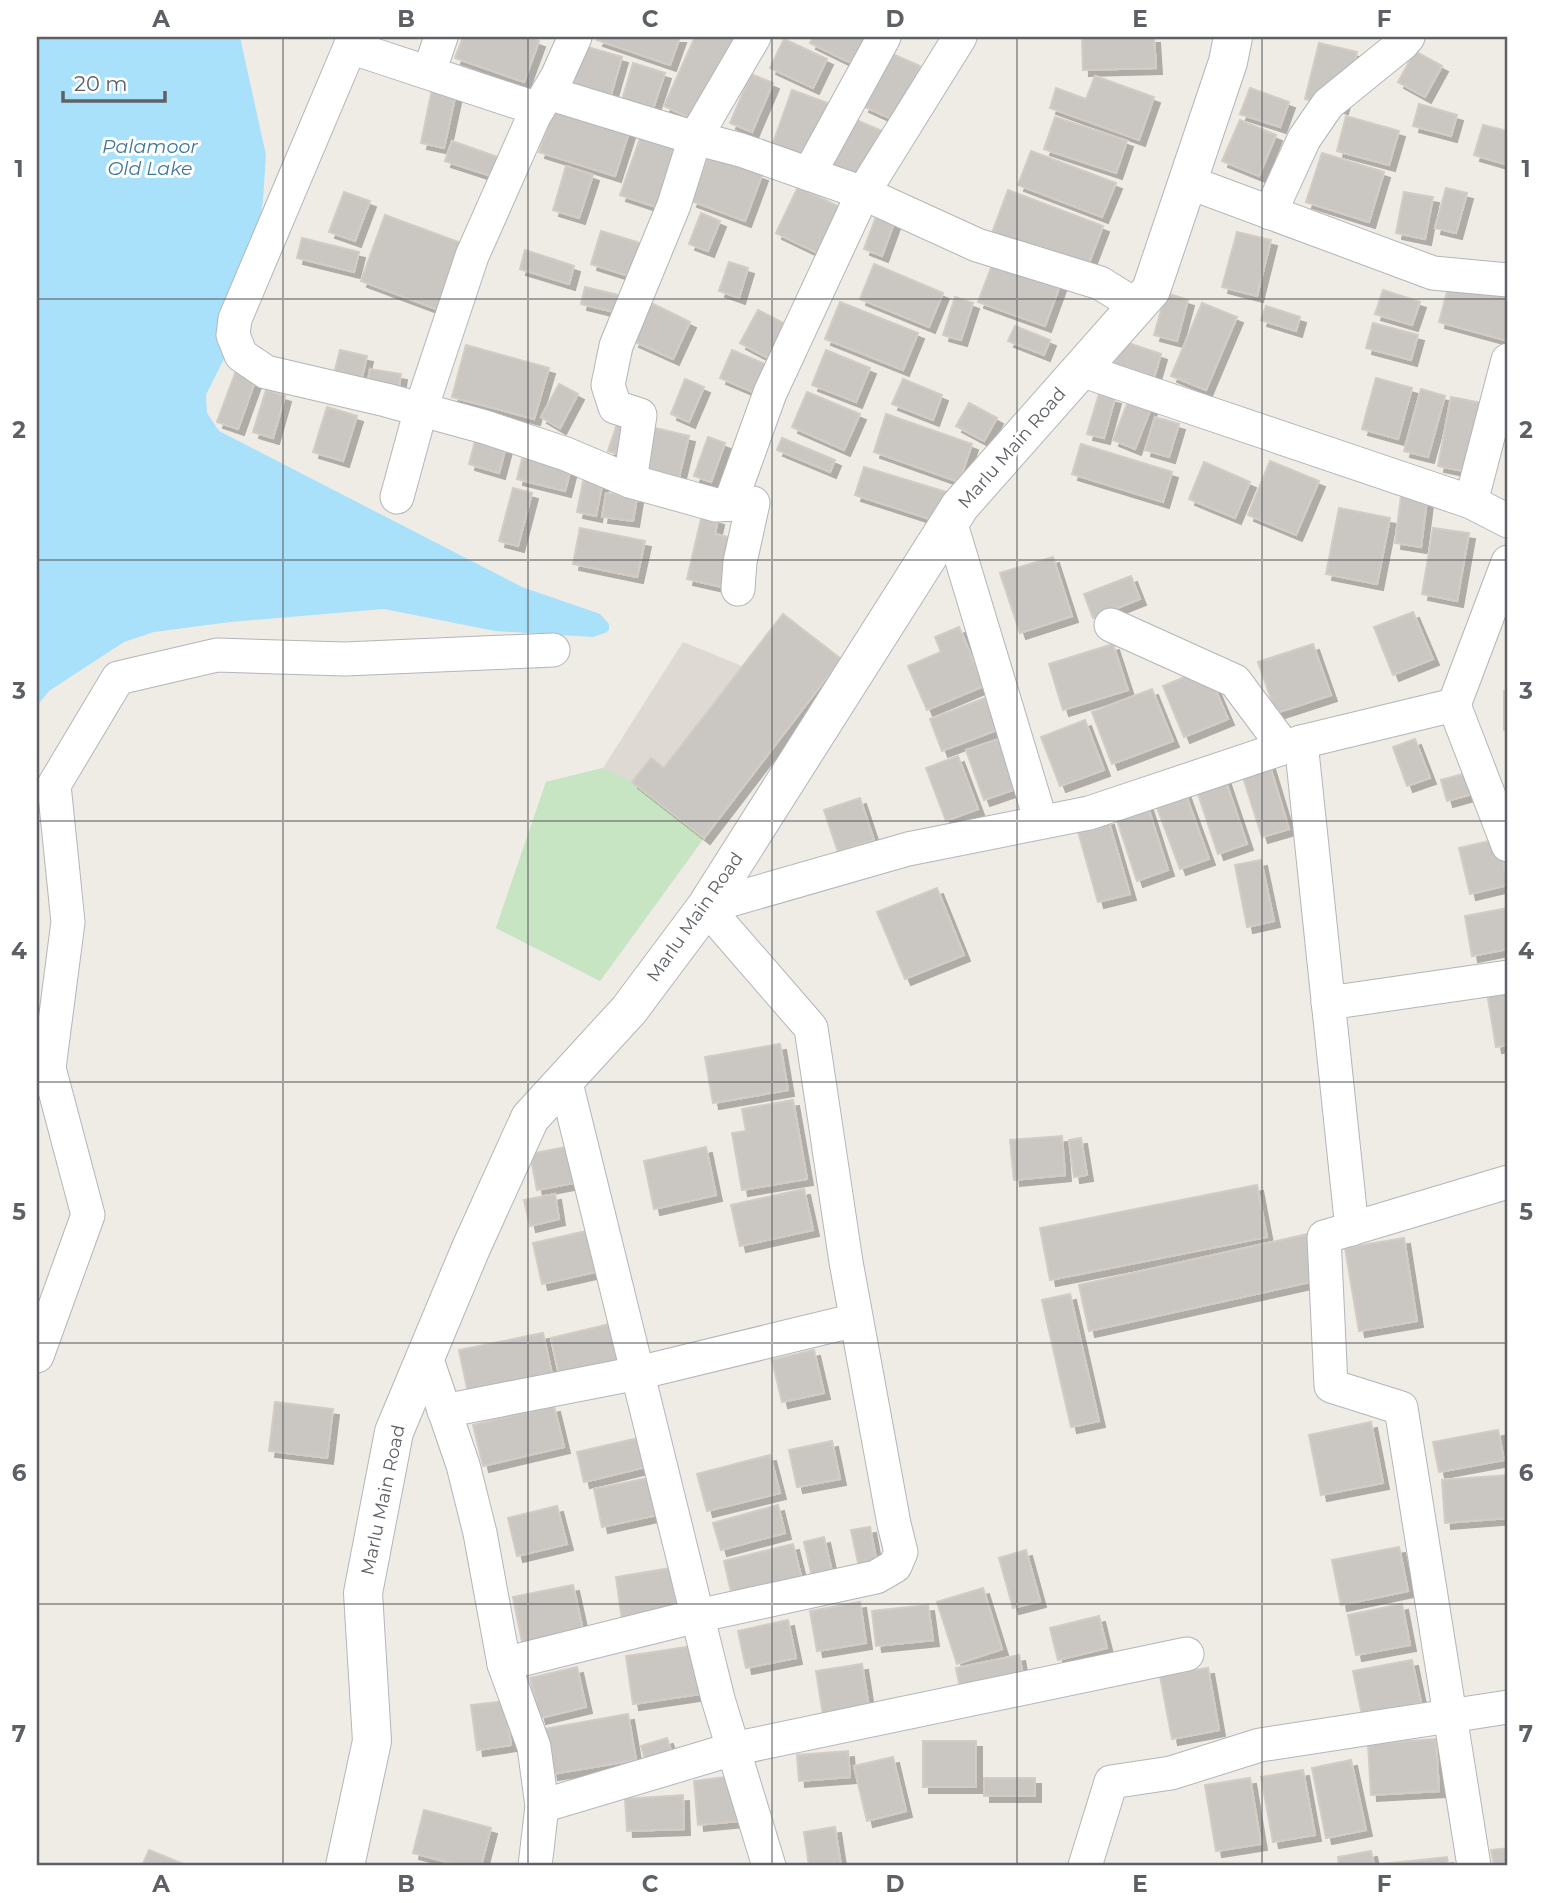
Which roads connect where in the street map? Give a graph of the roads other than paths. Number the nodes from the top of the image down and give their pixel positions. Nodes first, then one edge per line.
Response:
1 (440, 37) edge
2 (575, 37) edge
3 (754, 37) edge
4 (884, 37) edge
5 (960, 37) edge
6 (1233, 37) edge
7 (1408, 37) edge
8 (352, 42) edge
9 (429, 72) junction
10 (543, 101) junction
11 (695, 138) junction
12 (809, 174) junction
13 (1188, 182) junction
14 (863, 192) junction
15 (1270, 213) junction
16 (1508, 280) edge
17 (1137, 306) junction
18 (1508, 360) edge
19 (1081, 370) junction
20 (421, 409) junction
21 (630, 481) junction
22 (397, 497) dead end
23 (1471, 502) junction
24 (730, 504) junction
25 (950, 521) junction
26 (1508, 521) edge
27 (1508, 562) edge
28 (738, 589) dead end
29 (1111, 625) dead end
30 (553, 650) dead end
31 (1454, 705) junction
32 (1293, 744) junction
33 (1041, 822) junction
34 (1508, 845) edge
35 (706, 907) junction
36 (1508, 977) edge
37 (1328, 1003) junction
38 (565, 1079) junction
39 (1508, 1182) edge
40 (1352, 1229) junction
41 (856, 1320) junction
42 (37, 1356) edge
43 (426, 1356) junction
44 (638, 1373) junction
45 (444, 1410) junction
46 (697, 1616) junction
47 (1187, 1654) dead end
48 (504, 1664) junction
49 (1508, 1707) edge
50 (1450, 1717) junction
51 (733, 1749) junction
52 (542, 1806) junction
53 (345, 1866) edge
54 (535, 1866) edge
55 (769, 1866) edge
56 (1085, 1866) edge
57 (1474, 1866) edge

1 - 9 street
2 - 10 street
3 - 11 street
4 - 12 street
5 - 14 street
6 - 13 street, Marlu Main Road
7 - 15 street
8 - 9 street
8 - 20 street
9 - 10 street
10 - 11 street
10 - 20 street
11 - 12 street
11 - 21 street
12 - 14 street
13 - 15 street
13 - 17 street, Marlu Main Road
14 - 17 street
14 - 24 street
15 - 16 street
17 - 19 street, Marlu Main Road
18 - 23 street
19 - 23 street
19 - 25 street, Marlu Main Road
20 - 21 street
20 - 22 street
21 - 24 street
23 - 26 street
24 - 28 street
25 - 33 street
25 - 35 street, Marlu Main Road
27 - 31 street
29 - 32 street
30 - 42 street
31 - 32 street
31 - 34 street
32 - 33 street
32 - 37 street
33 - 35 street
35 - 38 street, Marlu Main Road
35 - 41 street
36 - 37 street
37 - 40 street
38 - 43 street, Marlu Main Road
38 - 44 street
39 - 40 street
40 - 50 street
41 - 44 street
41 - 46 street
43 - 45 street
43 - 53 street, Marlu Main Road
44 - 45 street
44 - 46 street
45 - 48 street
46 - 48 street
46 - 51 street
47 - 51 street
48 - 52 street
49 - 50 street
50 - 56 street
50 - 57 street
51 - 52 street
51 - 55 street
52 - 54 street

